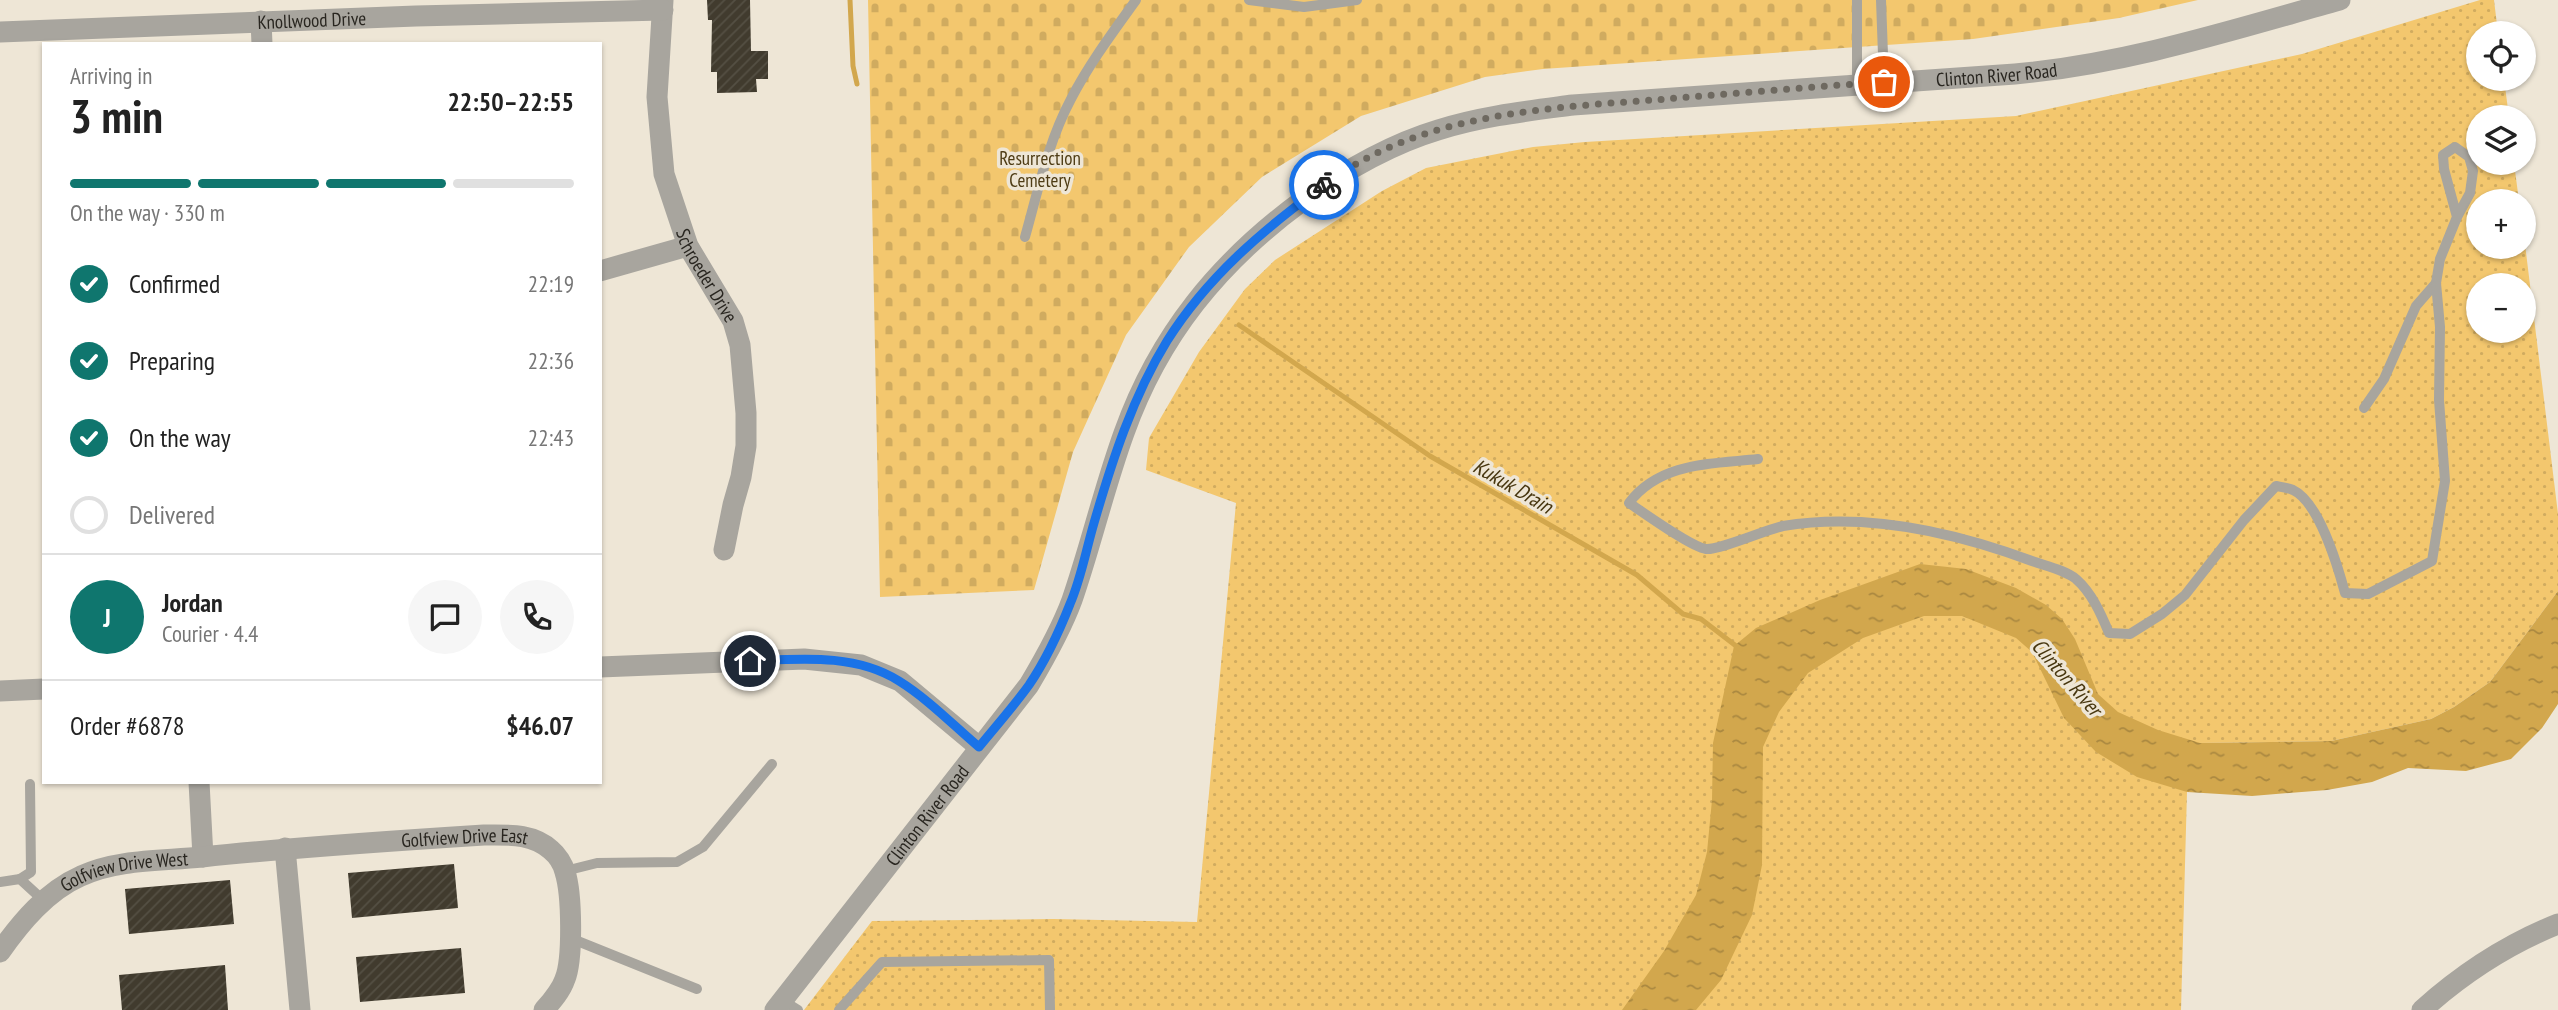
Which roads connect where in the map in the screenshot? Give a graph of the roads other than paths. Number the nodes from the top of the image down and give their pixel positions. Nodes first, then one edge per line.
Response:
1 (1136, 0) edge
2 (1249, 0) edge
3 (1357, 0) edge
4 (1857, 0) edge
5 (1881, 0) edge
6 (2340, 0) edge
7 (1304, 4) edge
8 (663, 5) edge
9 (416, 8) edge
10 (261, 21) junction
11 (0, 32) edge
12 (262, 42) edge
13 (1884, 82) junction
14 (1857, 84) junction
15 (2456, 217) junction
16 (1025, 237) dead end
17 (688, 246) junction
18 (602, 270) edge
19 (2436, 283) junction
20 (2364, 408) dead end
21 (1758, 459) dead end
22 (724, 550) dead end
23 (602, 667) edge
24 (42, 689) edge
25 (0, 691) edge
26 (979, 747) junction
27 (772, 764) dead end
28 (30, 784) dead end
29 (199, 784) edge
30 (285, 848) junction
31 (203, 857) junction
32 (565, 871) junction
33 (20, 880) junction
34 (0, 882) edge
35 (44, 901) junction
36 (2558, 924) edge
37 (570, 938) junction
38 (0, 952) edge
39 (697, 989) dead end
40 (785, 1007) edge
41 (300, 1010) edge
42 (544, 1010) edge
43 (839, 1010) edge
44 (1050, 1010) edge
45 (2422, 1010) edge

1 - 16 lane
2 - 7 lane
3 - 7 lane
4 - 14 lane
5 - 13 lane
6 - 13 street, Clinton River Road
8 - 9 street, Knollwood Drive
8 - 17 street, Schroeder Drive
9 - 10 street, Knollwood Drive
10 - 11 street, Knollwood Drive
10 - 12 street
13 - 14 street, Clinton River Road
14 - 26 street, Clinton River Road
15 - 15 lane
15 - 19 lane
17 - 18 street
17 - 22 street, Schroeder Drive
19 - 20 lane
19 - 21 lane
23 - 26 street
24 - 25 street
26 - 40 street, Clinton River Road
27 - 32 lane
28 - 33 lane
29 - 31 street, Golfview Drive West
30 - 31 street, Golfview Drive East
30 - 32 street, Golfview Drive East
30 - 41 street
31 - 35 street, Golfview Drive West
32 - 37 street
33 - 34 lane
33 - 35 lane
35 - 38 street, Golfview Drive West
36 - 45 street
37 - 39 lane
37 - 42 street
43 - 44 lane

